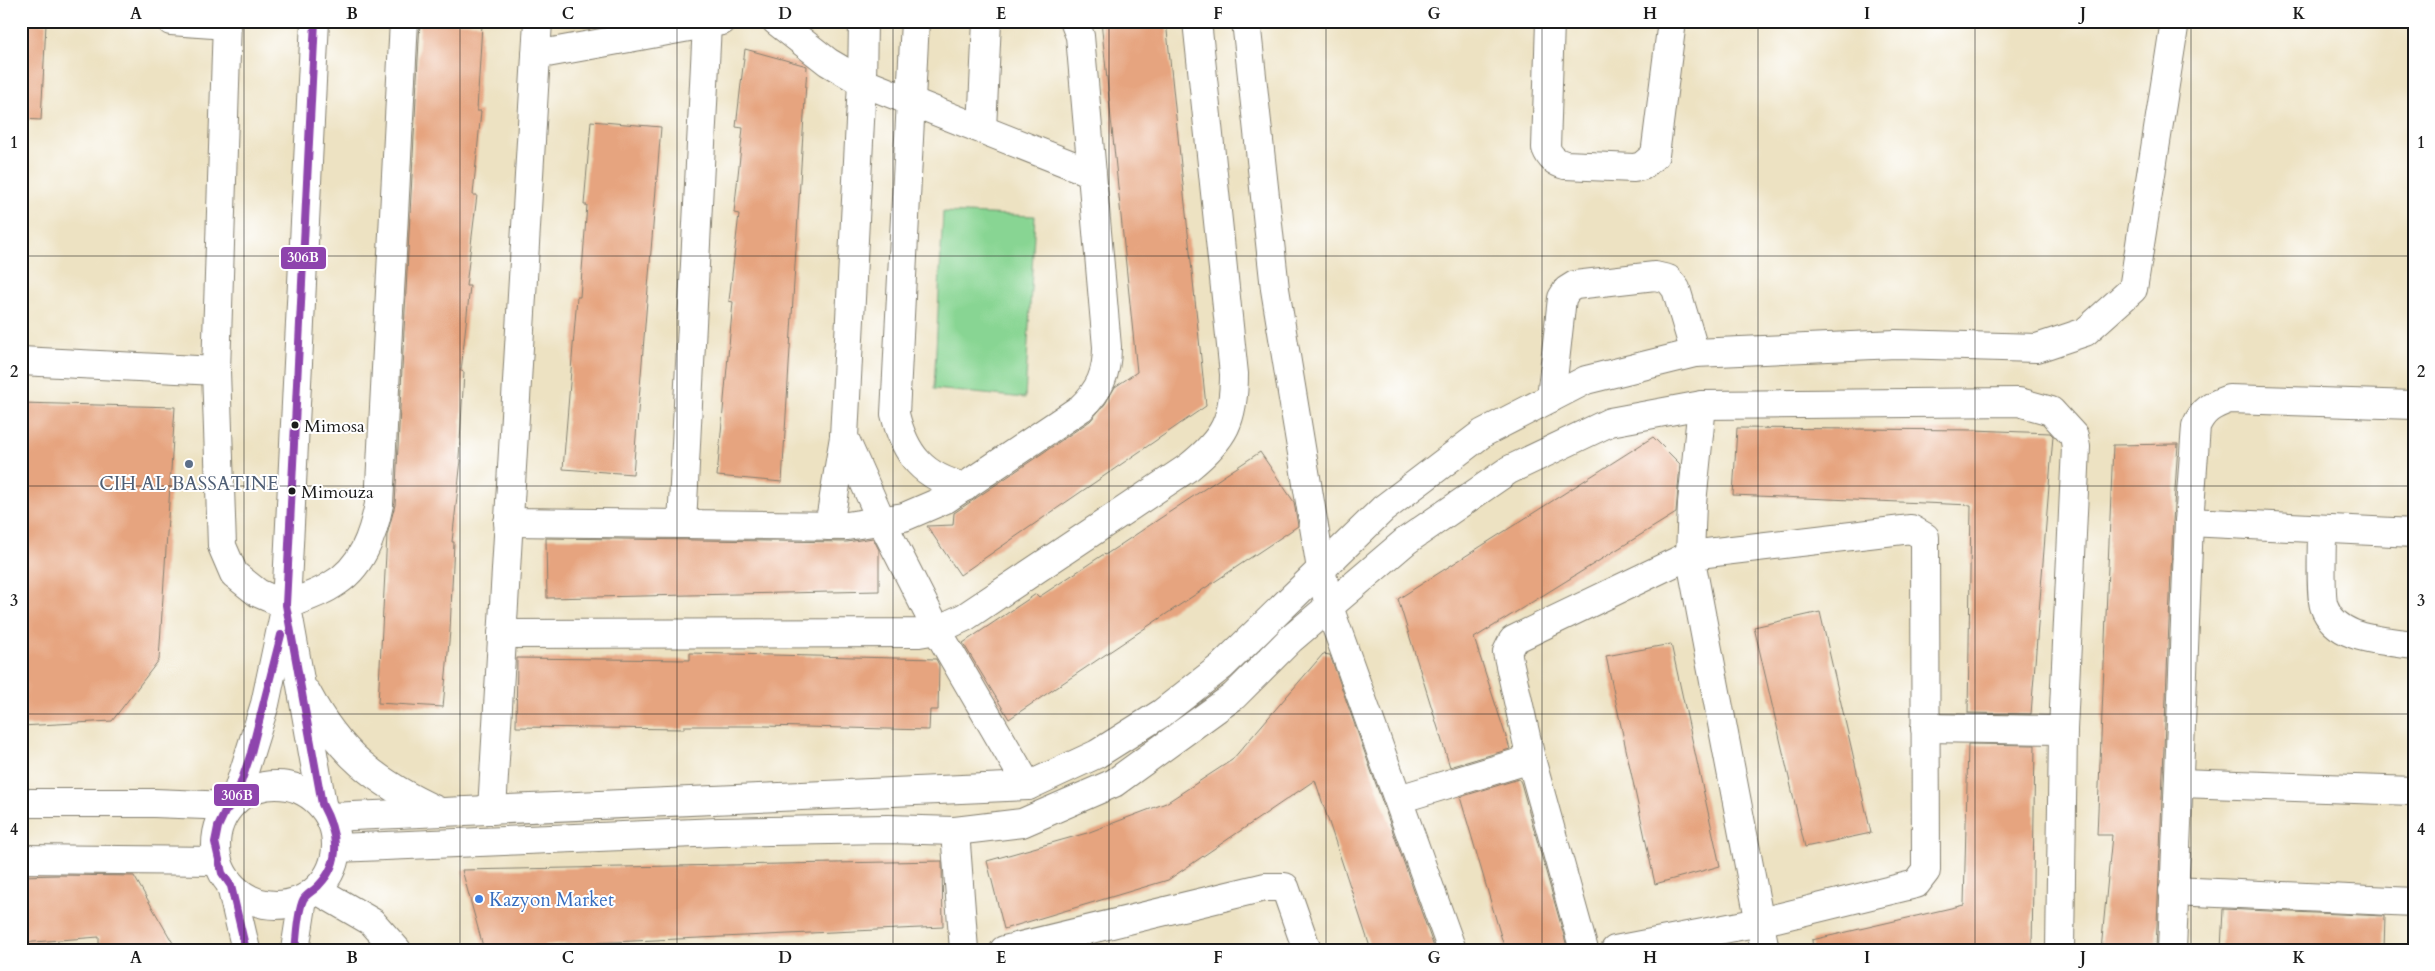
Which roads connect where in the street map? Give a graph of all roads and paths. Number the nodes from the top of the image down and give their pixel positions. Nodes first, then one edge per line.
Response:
1 (171, 21) edge
2 (315, 21) edge
3 (404, 21) edge
4 (538, 21) edge
5 (776, 21) edge
6 (863, 21) edge
7 (915, 21) edge
8 (987, 21) edge
9 (1074, 21) edge
10 (1197, 21) edge
11 (1246, 21) edge
12 (1550, 21) edge
13 (1672, 21) edge
14 (227, 23) edge
15 (715, 23) edge
16 (2179, 26) edge
17 (536, 55) junction
18 (862, 82) junction
19 (911, 102) junction
20 (982, 129) junction
21 (1092, 173) junction
22 (1695, 353) junction
23 (21, 361) edge
24 (216, 371) junction
25 (1551, 398) junction
26 (1702, 405) junction
27 (2414, 405) edge
28 (844, 437) junction
29 (965, 487) junction
30 (508, 522) junction
31 (882, 522) junction
32 (2189, 522) junction
33 (682, 524) junction
34 (829, 526) junction
35 (2322, 529) junction
36 (2414, 533) edge
37 (1690, 555) junction
38 (1321, 569) junction
39 (286, 605) junction
40 (1329, 607) junction
41 (937, 630) junction
42 (502, 634) junction
43 (2414, 645) edge
44 (301, 683) junction
45 (1925, 728) junction
46 (2064, 730) junction
47 (1531, 759) junction
48 (2180, 783) junction
49 (1028, 786) junction
50 (2414, 791) edge
51 (1399, 799) junction
52 (232, 803) junction
53 (21, 804) edge
54 (326, 810) junction
55 (492, 810) junction
56 (438, 811) junction
57 (955, 831) junction
58 (337, 848) junction
59 (21, 859) edge
60 (218, 861) junction
61 (231, 886) junction
62 (2173, 891) junction
63 (310, 895) junction
64 (2414, 902) edge
65 (1760, 922) junction
66 (246, 950) edge
67 (295, 950) edge
68 (397, 950) edge
69 (964, 950) edge
70 (1004, 950) edge
71 (1307, 950) edge
72 (1452, 950) edge
73 (1584, 950) edge
74 (1616, 950) edge
75 (1765, 950) edge
76 (2060, 950) edge
77 (2172, 950) edge

1 - 14 street
2 - 39 street
3 - 39 street
4 - 17 street
5 - 18 street
6 - 18 street
7 - 19 street
8 - 20 street
9 - 21 street
10 - 41 street
11 - 38 street
12 - 13 street
14 - 24 street
15 - 17 street
15 - 33 street
16 - 22 street
17 - 30 street
18 - 19 street
18 - 28 street
19 - 20 street
19 - 29 street
20 - 21 street
21 - 29 street
22 - 25 street
22 - 25 street
23 - 24 street
24 - 39 street
25 - 38 street
26 - 37 street
26 - 40 street
26 - 46 street
27 - 32 street
28 - 31 street
28 - 34 street
29 - 31 street
30 - 33 street
30 - 42 street
31 - 34 street
31 - 41 street
32 - 35 street
32 - 48 street
33 - 34 street
35 - 36 street
35 - 43 street
37 - 45 street
37 - 47 street
37 - 65 street
38 - 40 street
38 - 49 street
39 - 44 street
39 - 52 street
40 - 51 street
40 - 57 street
41 - 42 street
41 - 49 street
42 - 55 street
44 - 54 street
44 - 56 street
45 - 46 street
45 - 65 street
46 - 76 street
47 - 51 street
47 - 73 street
48 - 50 street
48 - 62 street
49 - 55 street
51 - 72 street
52 - 53 street
52 - 54 street
52 - 60 street
54 - 56 street
54 - 58 street
55 - 56 street
57 - 58 street
57 - 69 street
58 - 63 street
59 - 60 street
60 - 61 street
61 - 63 street
61 - 66 street
62 - 64 street
62 - 77 street
63 - 67 street
63 - 68 street
65 - 74 street
65 - 75 street
70 - 71 street

